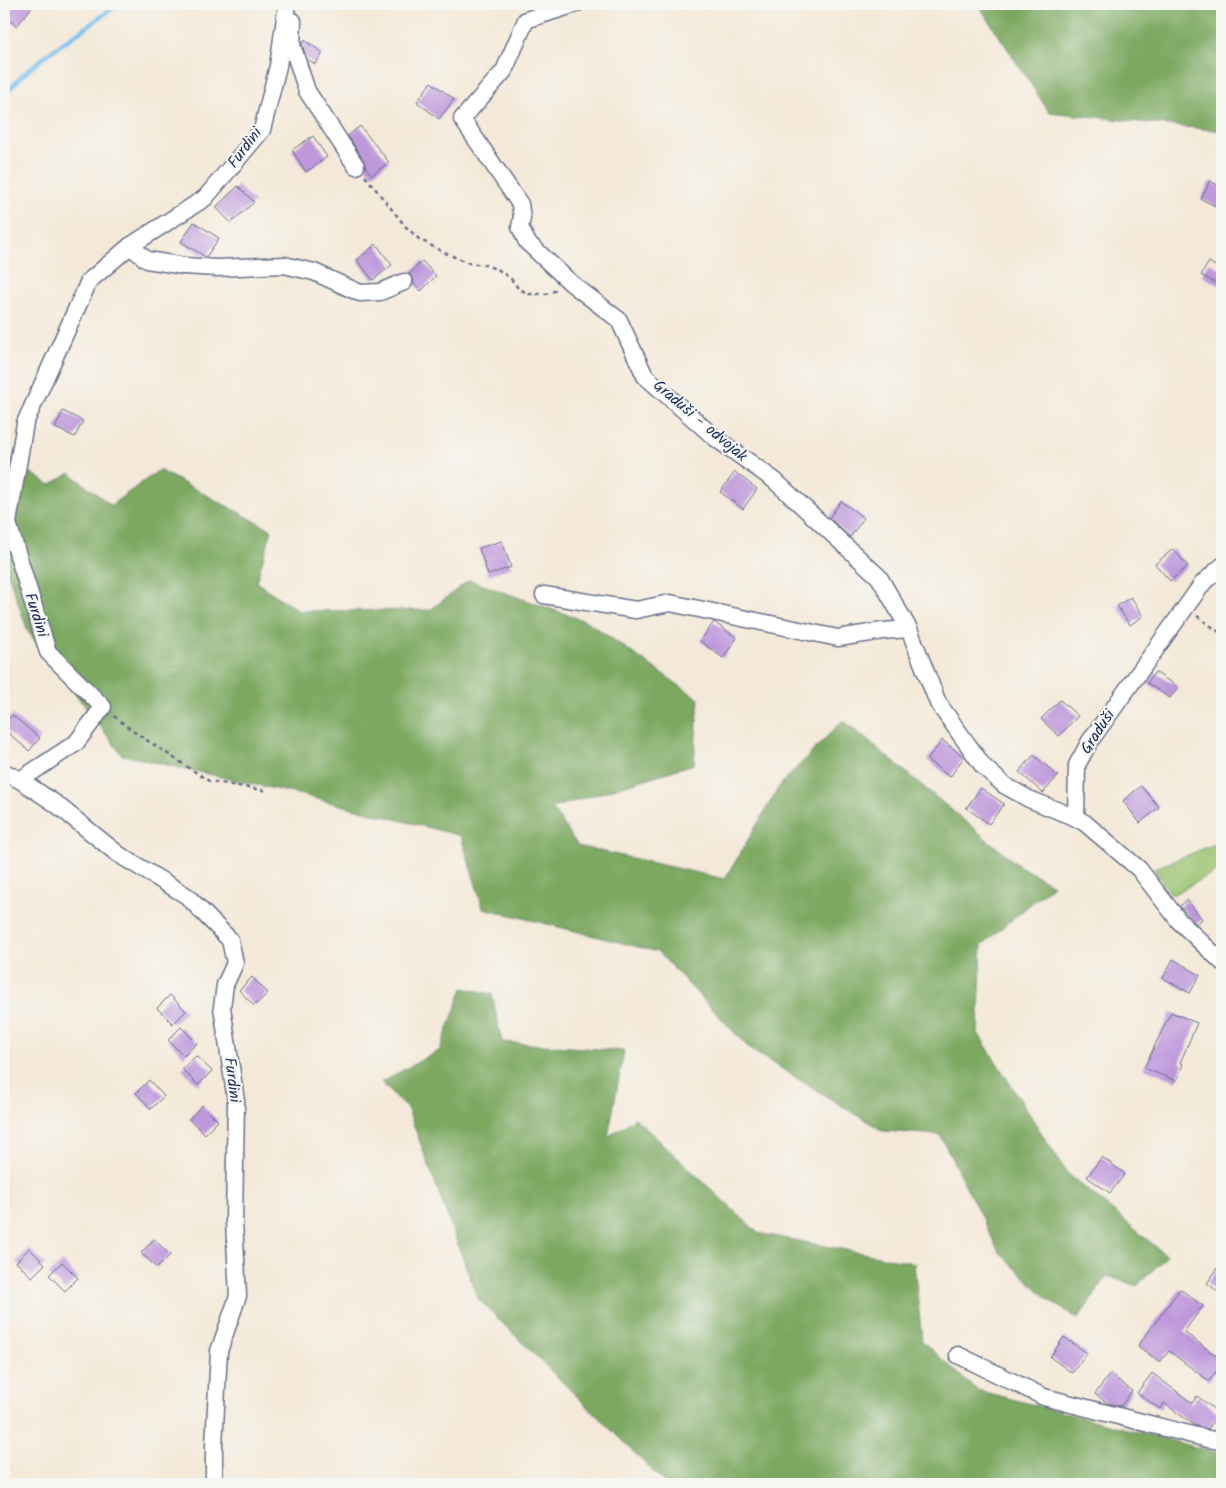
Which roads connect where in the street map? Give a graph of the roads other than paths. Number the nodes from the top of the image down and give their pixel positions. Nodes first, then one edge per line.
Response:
1 (287, 4) edge
2 (293, 4) edge
3 (576, 4) edge
4 (356, 166) road end
5 (130, 246) junction
6 (404, 282) dead end
7 (1222, 566) edge
8 (544, 595) dead end
9 (909, 629) junction
10 (4, 772) edge
11 (20, 780) junction
12 (1076, 818) junction
13 (1222, 962) edge
14 (958, 1354) dead end
15 (1222, 1441) edge
16 (214, 1484) edge

1 - 5 street, Furdini
2 - 4 street
3 - 9 street, Graduši - odvojak
5 - 6 street
5 - 11 street, Furdini
7 - 12 street, Graduši
8 - 9 street
9 - 12 street, Graduši - odvojak
10 - 11 street, Furdini
11 - 16 street, Furdini
12 - 13 street
14 - 15 street

